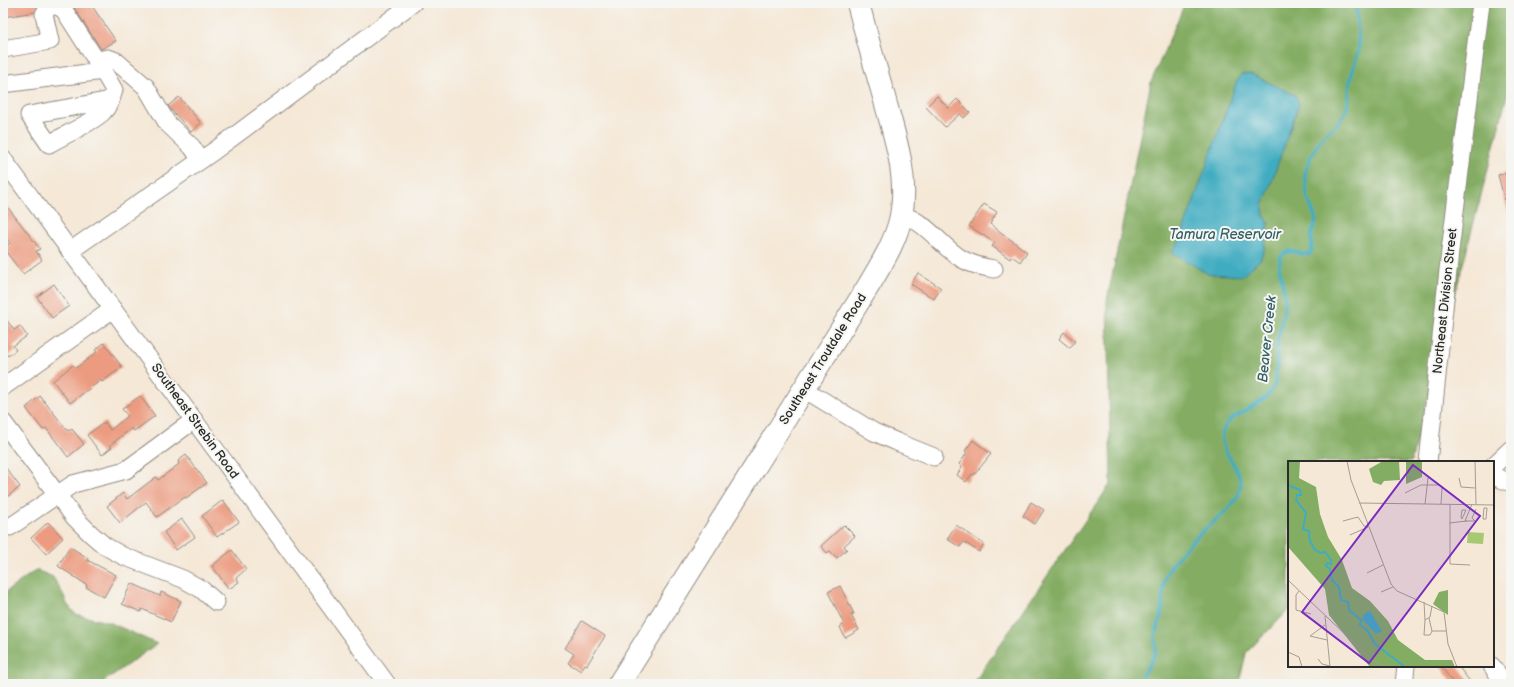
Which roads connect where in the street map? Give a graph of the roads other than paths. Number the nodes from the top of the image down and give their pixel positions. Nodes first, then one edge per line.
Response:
1 (413, 3) edge
2 (858, 3) edge
3 (1481, 3) edge
4 (3, 49) edge
5 (100, 65) junction
6 (3, 84) edge
7 (111, 100) dead end
8 (3, 159) edge
9 (200, 160) junction
10 (901, 215) junction
11 (70, 251) junction
12 (994, 269) dead end
13 (114, 309) junction
14 (3, 387) edge
15 (804, 389) junction
16 (194, 420) junction
17 (3, 422) edge
18 (1511, 449) edge
19 (934, 457) dead end
20 (1428, 461) edge
21 (1494, 465) edge
22 (1494, 476) edge
23 (1511, 483) edge
24 (58, 494) junction
25 (10, 527) dead end
26 (216, 602) dead end
27 (1406, 667) edge
28 (1493, 667) edge
29 (626, 682) edge
30 (387, 684) edge
31 (1404, 684) edge
32 (1505, 684) edge

1 - 9 street
2 - 10 main road, Southeast Troutdale Road
3 - 20 street, Northeast Division Street
4 - 5 street
5 - 6 street
5 - 7 street
5 - 9 street
8 - 11 street, Southeast Strebin Road
9 - 11 street
10 - 12 street
10 - 15 main road, Southeast Troutdale Road
11 - 13 street, Southeast Strebin Road
13 - 14 street
13 - 16 street, Southeast Strebin Road
15 - 19 street
15 - 29 main road, Southeast Troutdale Road
16 - 24 street
16 - 30 street, Southeast Strebin Road
17 - 24 street
18 - 21 street
22 - 23 street
24 - 25 street
24 - 26 street
27 - 31 street
28 - 32 street

